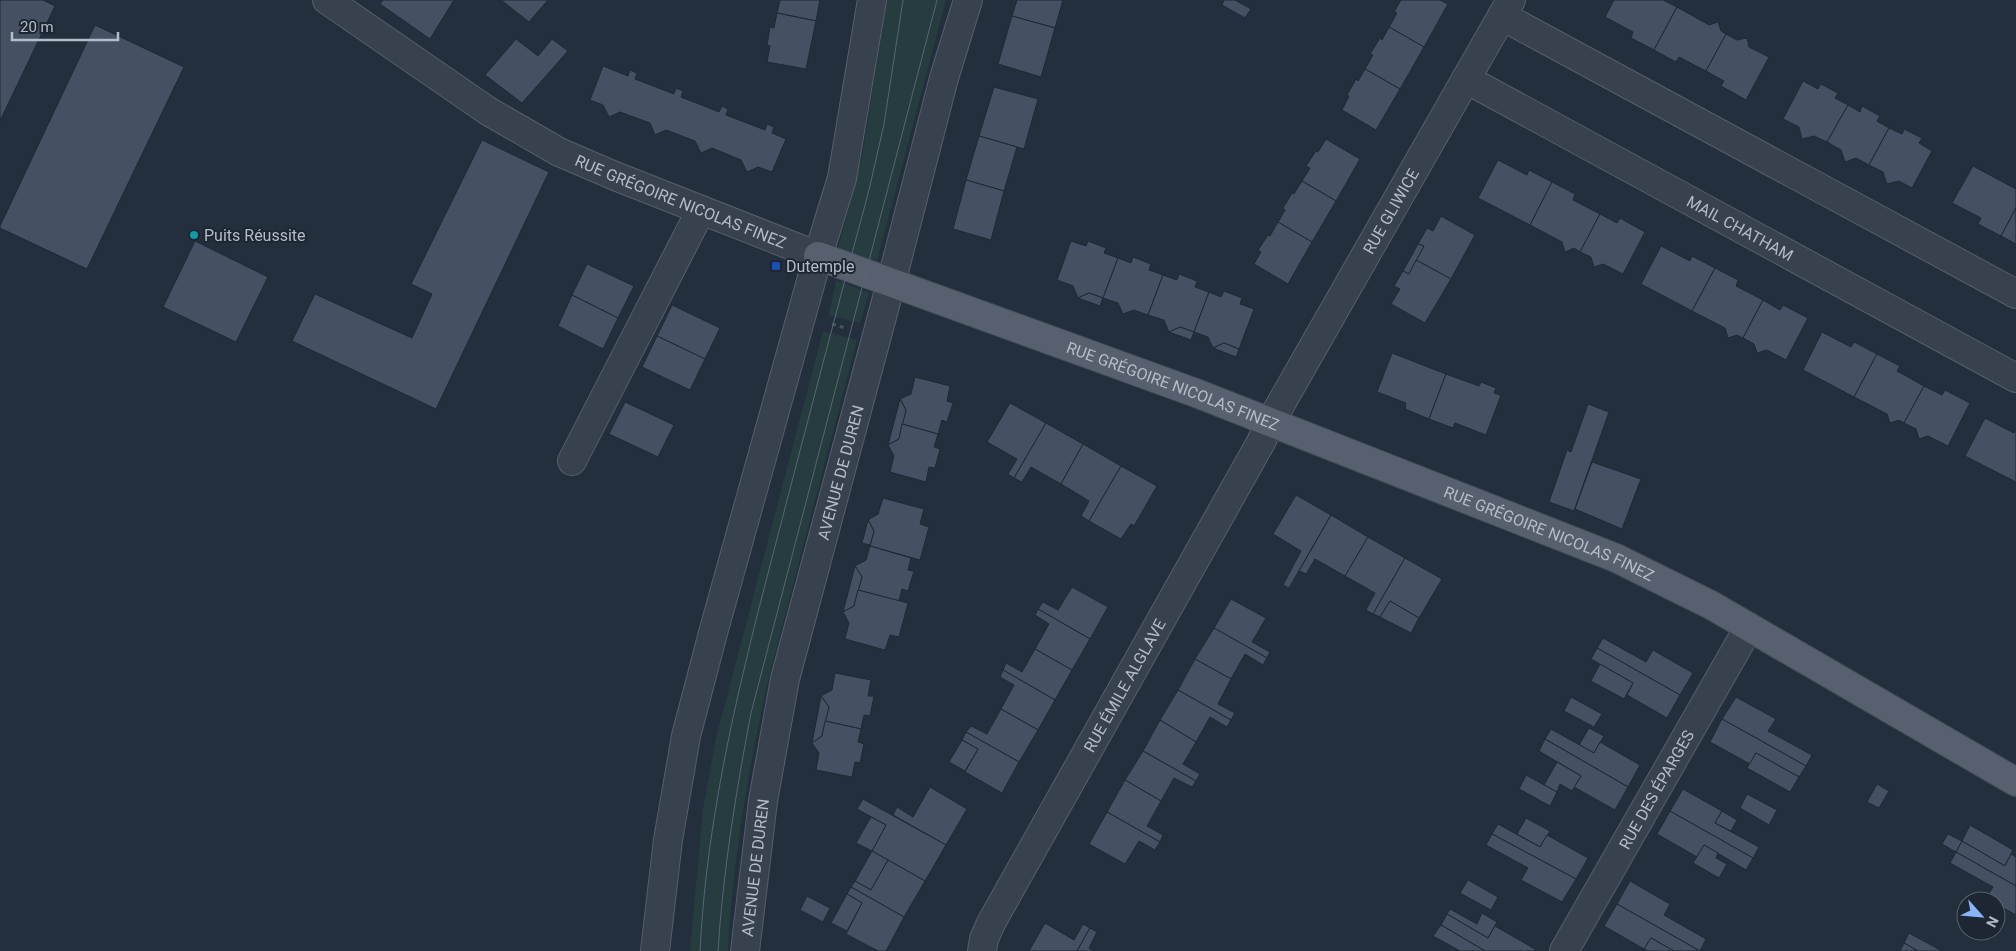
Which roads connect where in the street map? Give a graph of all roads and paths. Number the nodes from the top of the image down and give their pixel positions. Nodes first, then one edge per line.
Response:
1 (327, 0) edge
2 (872, 0) edge
3 (968, 0) edge
4 (1506, 8) edge
5 (1466, 78) junction
6 (701, 210) junction
7 (818, 256) junction
8 (891, 283) junction
9 (2016, 294) edge
10 (2016, 378) edge
11 (1271, 422) junction
12 (572, 461) dead end
13 (1749, 627) junction
14 (2016, 782) edge
15 (655, 951) edge
16 (745, 951) edge
17 (982, 951) edge
18 (1564, 951) edge

1 - 6 street, RUE GRÉGOIRE NICOLAS FINEZ
2 - 7 street
3 - 8 street, AVENUE DE DUREN
4 - 5 street, RUE GLIWICE
4 - 9 street
5 - 10 street, MAIL CHATHAM
5 - 11 street, RUE GLIWICE
6 - 7 street, RUE GRÉGOIRE NICOLAS FINEZ
6 - 12 street
7 - 8 main road, RUE GRÉGOIRE NICOLAS FINEZ
7 - 15 street
8 - 11 main road, RUE GRÉGOIRE NICOLAS FINEZ
8 - 16 street, AVENUE DE DUREN
11 - 13 main road, RUE GRÉGOIRE NICOLAS FINEZ
11 - 17 street, RUE ÉMILE ALGLAVE
13 - 14 main road, RUE GRÉGOIRE NICOLAS FINEZ
13 - 18 street, RUE DES ÉPARGES

